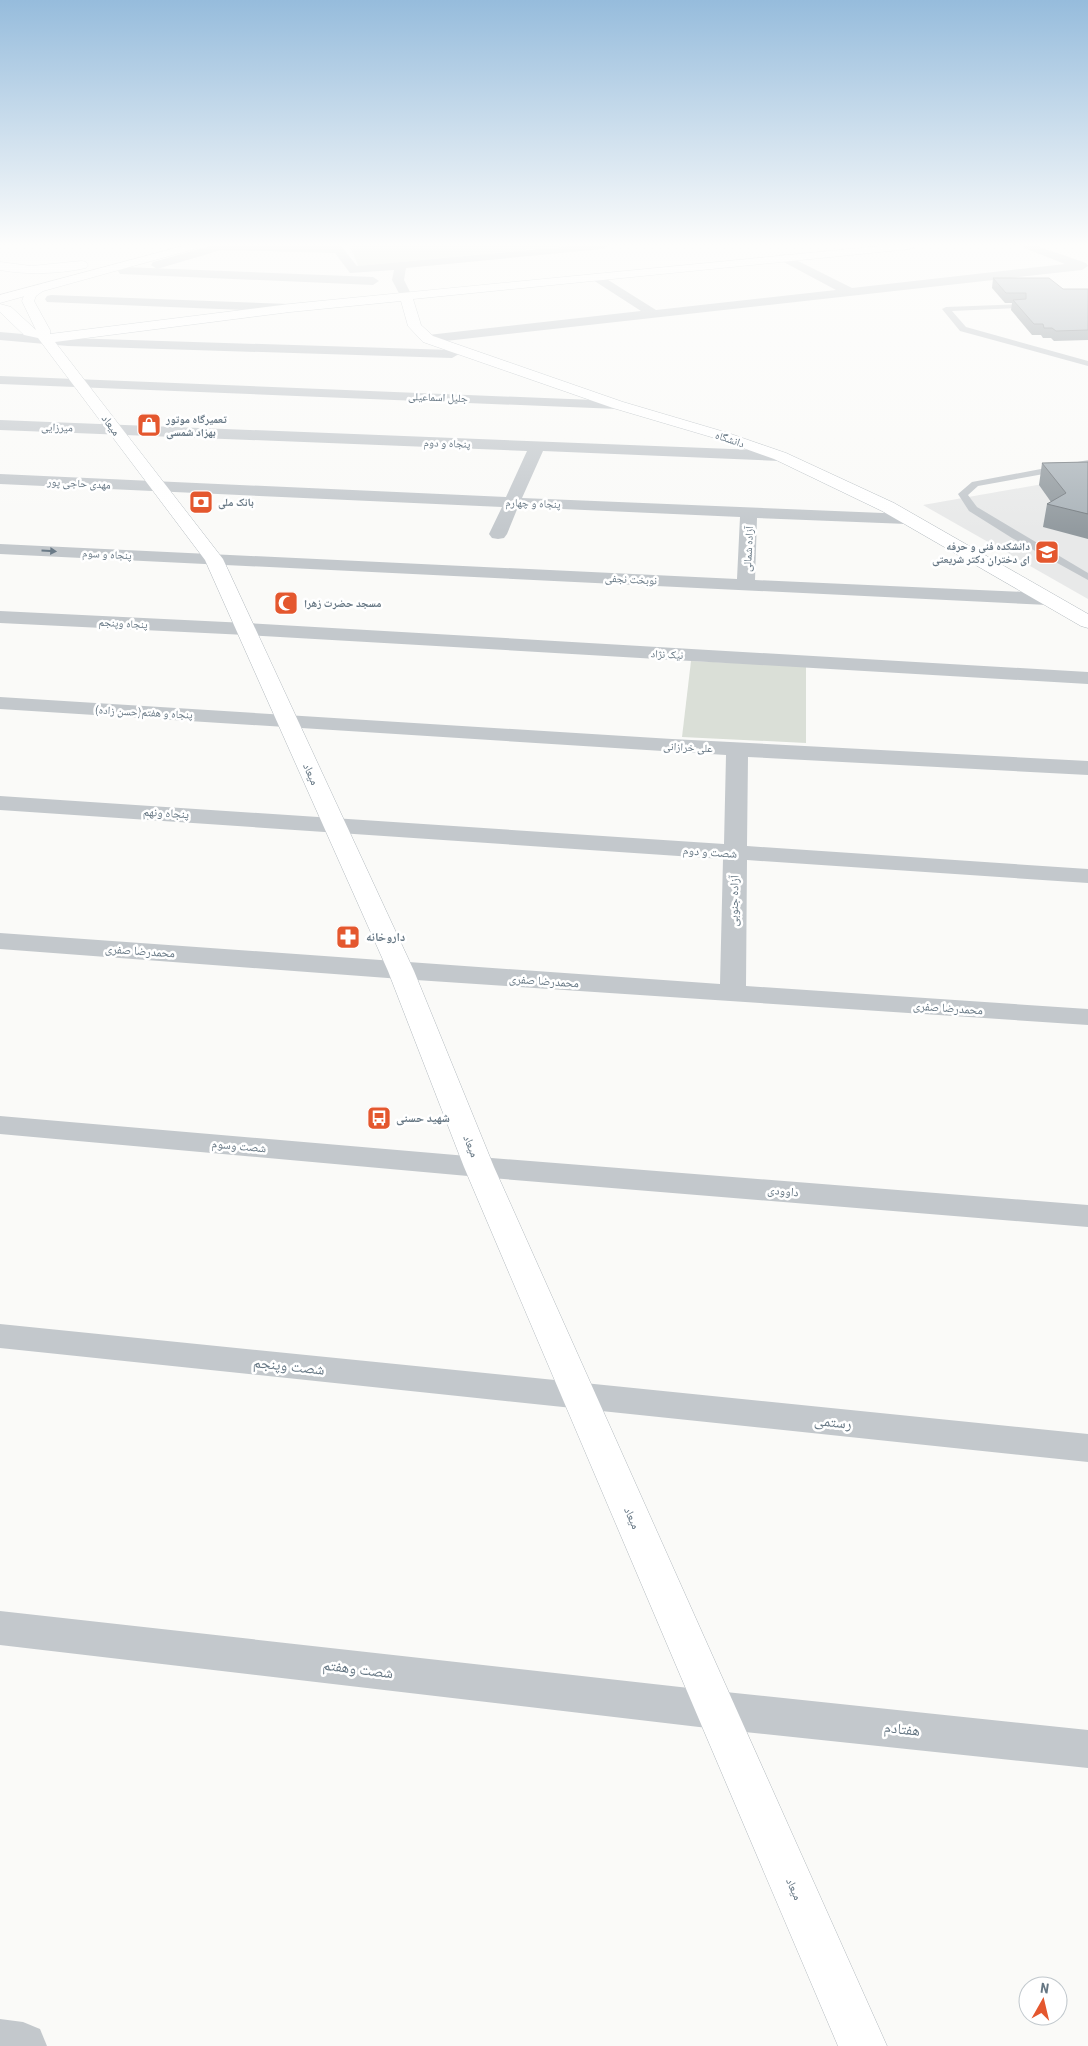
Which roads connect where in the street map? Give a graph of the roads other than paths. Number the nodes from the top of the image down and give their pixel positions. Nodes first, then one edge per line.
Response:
1 (47, 341) edge
2 (66, 341) edge
3 (435, 341) edge
4 (1008, 341) edge
5 (476, 355) junction
6 (1088, 364) edge
7 (0, 380) edge
8 (79, 383) junction
9 (618, 405) junction
10 (0, 424) edge
11 (115, 430) junction
12 (537, 446) junction
13 (780, 456) junction
14 (1088, 463) edge
15 (0, 479) edge
16 (159, 487) junction
17 (512, 502) junction
18 (749, 512) junction
19 (907, 519) junction
20 (498, 534) dead end
21 (0, 549) edge
22 (214, 559) junction
23 (1088, 577) edge
24 (746, 585) junction
25 (1048, 599) junction
26 (0, 617) edge
27 (1088, 622) edge
28 (246, 629) junction
29 (1088, 678) edge
30 (0, 703) edge
31 (288, 720) junction
32 (738, 750) junction
33 (1088, 768) edge
34 (0, 803) edge
35 (333, 824) junction
36 (735, 854) junction
37 (1088, 876) edge
38 (0, 941) edge
39 (402, 971) junction
40 (733, 993) junction
41 (1088, 1017) edge
42 (0, 1125) edge
43 (479, 1167) junction
44 (1088, 1216) edge
45 (0, 1336) edge
46 (578, 1395) junction
47 (1088, 1448) edge
48 (0, 1628) edge
49 (716, 1710) junction
50 (1088, 1750) edge
51 (0, 2043) edge
52 (23, 2046) edge
53 (862, 2046) edge

1 - 8 main road, میعاد
2 - 5 street
3 - 5 main road, دانشگاه
4 - 6 lane
5 - 9 main road, دانشگاه
7 - 8 street, جلیل اسماعیلی
8 - 9 street, جلیل اسماعیلی
8 - 11 main road, میعاد
9 - 13 main road, دانشگاه
10 - 11 street, میرزایی
11 - 12 street, پنجاه و دوم
11 - 16 main road, میعاد
12 - 13 street, پنجاه و دوم
12 - 17 street
13 - 19 main road, دانشگاه
14 - 23 lane
15 - 16 street, مهدی حاجی پور
16 - 17 street, پنجاه و چهارم
16 - 22 main road, میعاد
17 - 18 street, پنجاه و چهارم
17 - 20 street
18 - 19 street, پنجاه و چهارم
18 - 24 street, آزاده شمالی
19 - 25 main road, دانشگاه
21 -> 22 street, پنجاه و سوم
22 - 24 street, نوبخت نجفی
22 - 28 main road, میعاد
24 - 25 street, نوبخت نجفی
25 - 27 main road, دانشگاه
26 - 28 street, پنجاه وپنجم
28 - 29 street, نیک نژاد
28 - 31 main road, میعاد
30 - 31 street, (حسن زاده)پنجاه و هفتم
31 - 32 street, علی خرازانی
31 - 35 main road, میعاد
32 - 33 street, علی خرازانی
32 - 36 street, آزاده جنوبی
34 - 35 street, پنجاه ونهم
35 - 36 street, شصت و دوم
35 - 39 main road, میعاد
36 - 37 street, شصت و دوم
36 - 40 street, آزاده جنوبی
38 - 39 street, محمدرضا صفری
39 - 40 street, محمدرضا صفری
39 - 43 main road, میعاد
40 - 41 street, محمدرضا صفری
42 - 43 street, شصت وسوم
43 - 44 street, داوودی
43 - 46 main road, میعاد
45 - 46 street, شصت وپنجم
46 - 47 street, رستمی
46 - 49 main road, میعاد
48 - 49 street, شصت وهفتم
49 - 50 street, هفتادم
49 - 53 main road, میعاد
51 - 52 street

